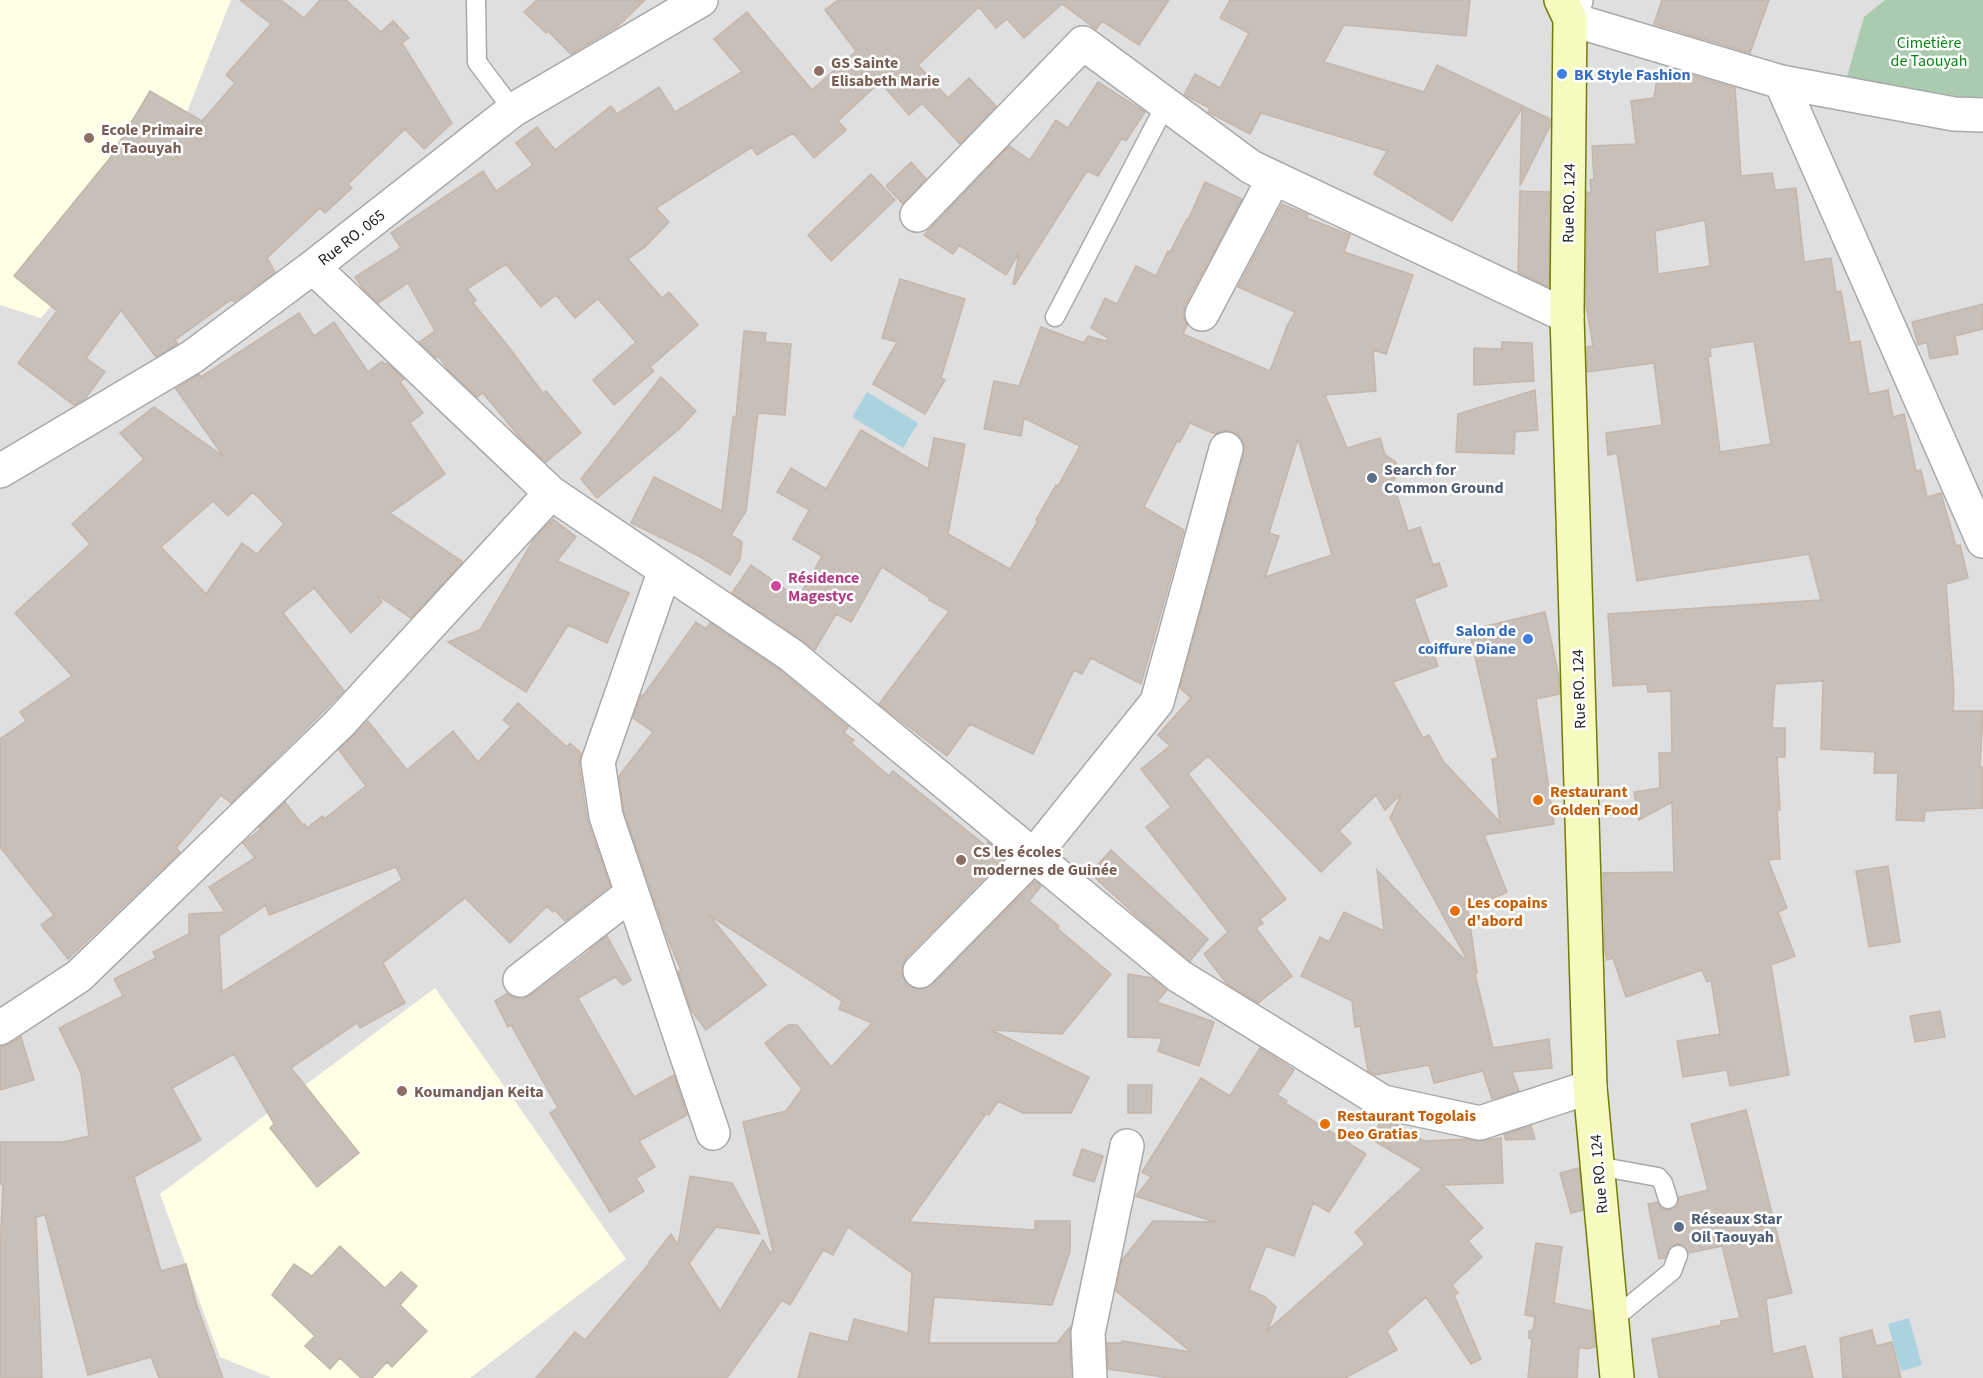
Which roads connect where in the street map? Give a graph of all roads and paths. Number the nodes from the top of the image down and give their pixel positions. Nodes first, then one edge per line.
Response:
1 (476, 0) edge
2 (701, 0) edge
3 (1569, 6) edge
4 (1781, 82) junction
5 (1166, 104) junction
6 (513, 110) junction
7 (1983, 114) edge
8 (1275, 178) junction
9 (917, 215) dead end
10 (313, 267) junction
11 (1202, 314) dead end
12 (1567, 316) junction
13 (1055, 317) dead end
14 (1226, 449) dead end
15 (0, 471) edge
16 (551, 493) junction
17 (1983, 541) edge
18 (665, 570) junction
19 (1034, 855) junction
20 (632, 893) junction
21 (920, 971) dead end
22 (520, 980) dead end
23 (0, 1028) edge
24 (1590, 1087) junction
25 (713, 1132) dead end
26 (1127, 1146) dead end
27 (1597, 1166) junction
28 (1668, 1199) dead end
29 (1678, 1255) dead end
30 (1611, 1321) junction
31 (1090, 1378) edge
32 (1617, 1378) edge

1 - 6 lane
2 - 6 street, Rue RO. 065
3 - 4 street
3 - 12 street, Rue RO. 124
4 - 7 street
4 - 17 street
5 - 8 street
5 - 9 street
5 - 13 lane
6 - 10 street, Rue RO. 065
8 - 11 street
8 - 12 street
10 - 15 street, Rue RO. 065
10 - 16 street
12 - 24 street, Rue RO. 124
14 - 19 street
16 - 18 street
16 - 23 street
18 - 19 street
18 - 20 street
19 - 21 street
19 - 24 street
20 - 22 street
20 - 25 street
24 - 27 street, Rue RO. 124
26 - 31 street
27 - 28 lane
27 - 30 street, Rue RO. 124
29 - 30 lane
30 - 32 street, Rue RO. 124

